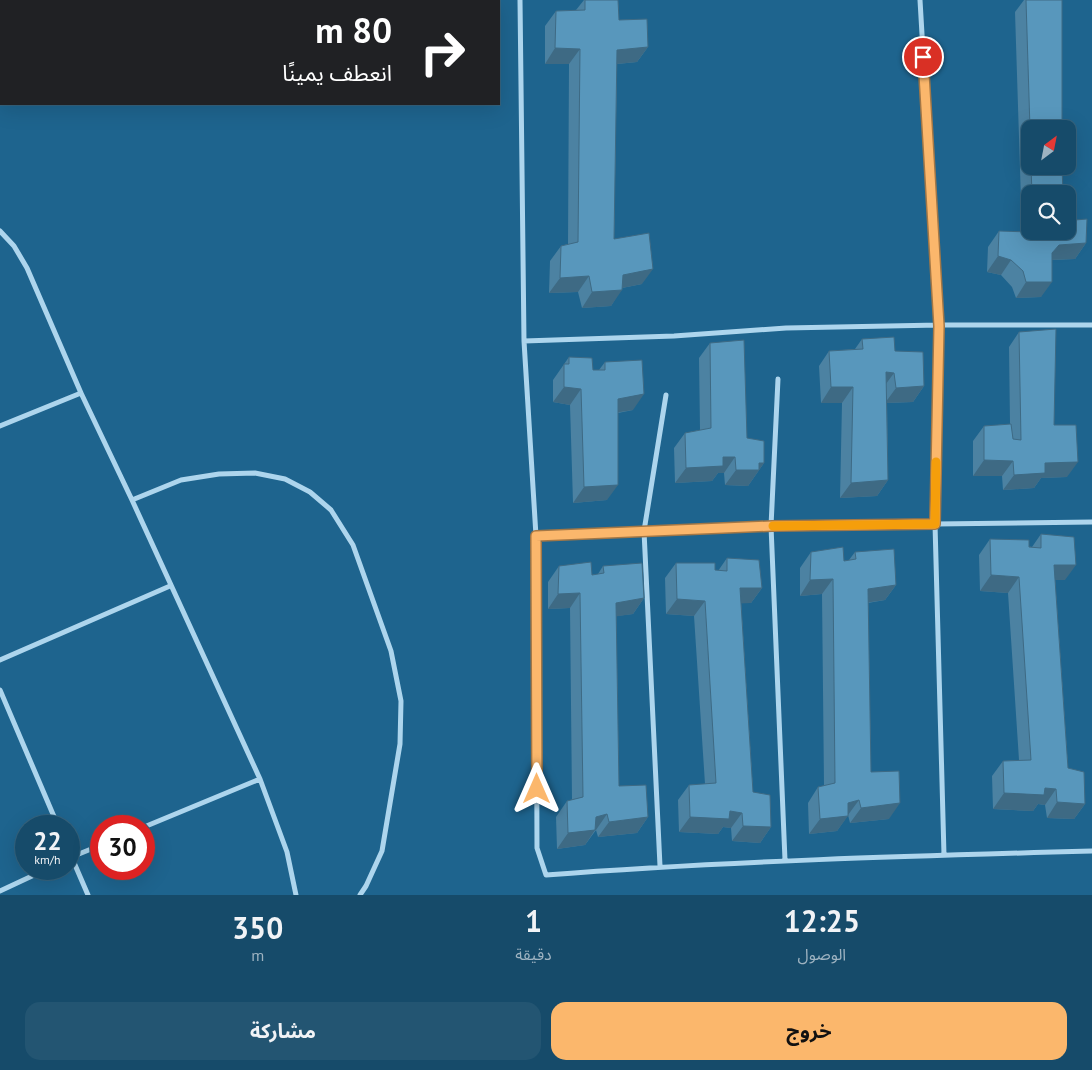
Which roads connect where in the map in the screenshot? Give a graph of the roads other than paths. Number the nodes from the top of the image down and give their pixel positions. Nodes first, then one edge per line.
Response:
1 (520, 0) edge
2 (920, 0) edge
3 (0, 231) edge
4 (1092, 325) edge
5 (939, 326) junction
6 (524, 341) junction
7 (778, 379) dead end
8 (81, 393) junction
9 (666, 396) dead end
10 (0, 426) edge
11 (132, 500) junction
12 (1092, 522) edge
13 (935, 524) junction
14 (772, 526) junction
15 (644, 531) junction
16 (536, 536) junction
17 (170, 586) junction
18 (0, 660) edge
19 (0, 690) edge
20 (260, 779) junction
21 (53, 815) edge
22 (155, 822) edge
23 (1092, 851) edge
24 (944, 855) junction
25 (785, 860) junction
26 (660, 866) junction
27 (80, 878) edge
28 (24, 880) edge
29 (0, 891) edge
30 (88, 895) edge
31 (296, 895) edge
32 (360, 895) edge

1 - 6 street
2 - 5 street
3 - 8 street
4 - 5 street
5 - 6 street
5 - 13 street
6 - 16 street
7 - 14 street
8 - 10 street
8 - 11 street
9 - 15 street
11 - 17 street
11 - 32 street
12 - 13 street
13 - 14 street
13 - 24 street
14 - 15 street
14 - 25 street
15 - 16 street
15 - 26 street
16 - 26 street
17 - 18 street
17 - 20 street
19 - 21 street
20 - 22 street
20 - 31 street
23 - 24 street
24 - 25 street
25 - 26 street
27 - 30 street
28 - 29 street

